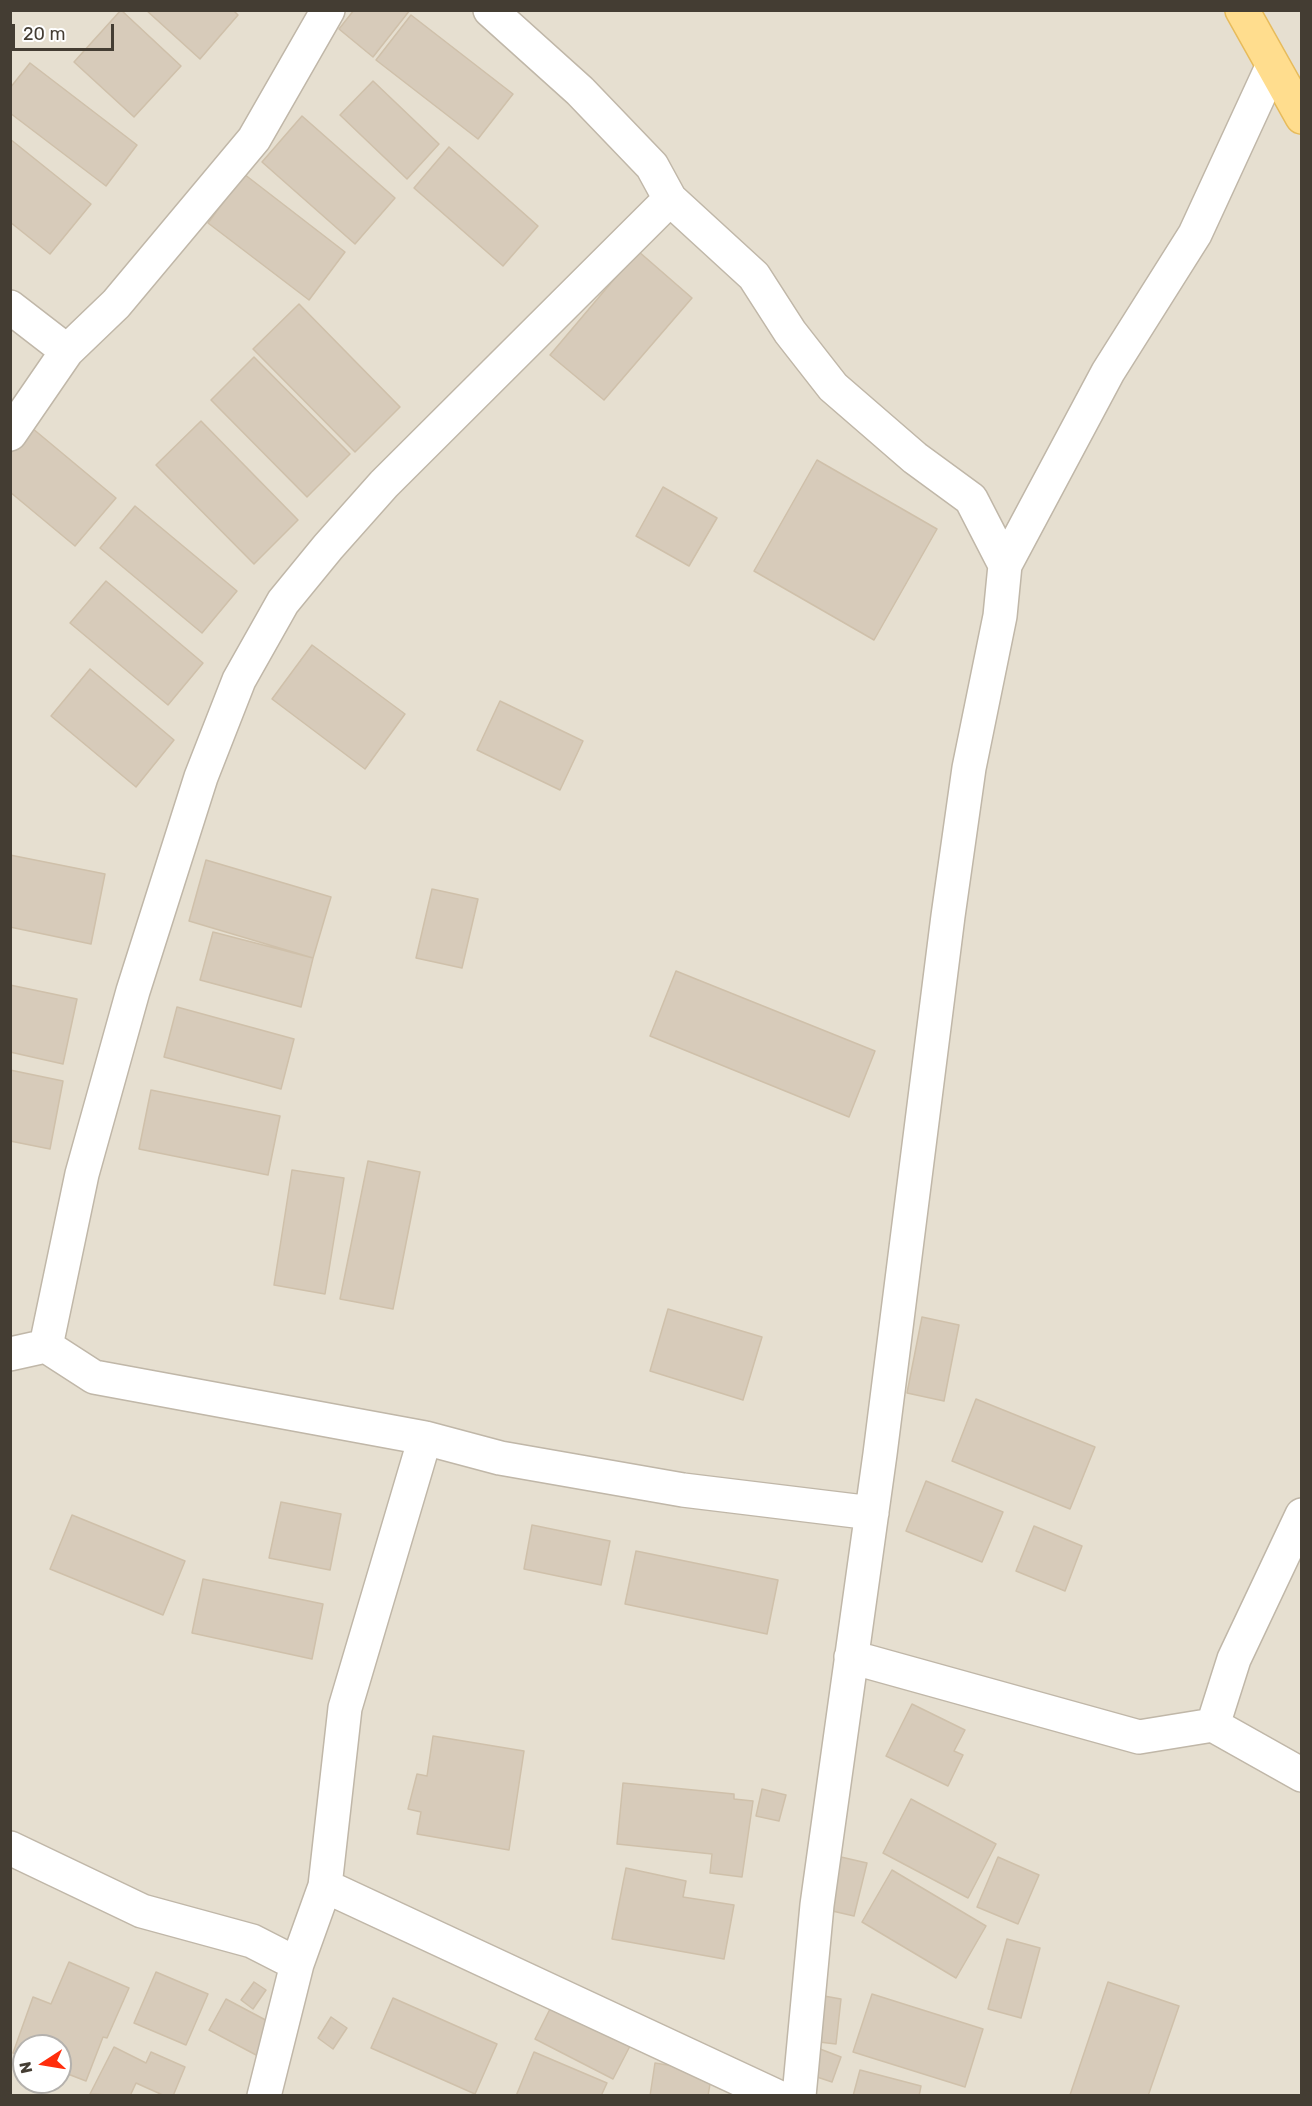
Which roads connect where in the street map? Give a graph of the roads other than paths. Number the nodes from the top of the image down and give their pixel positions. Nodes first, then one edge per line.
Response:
1 (328, 10) edge
2 (490, 10) edge
3 (1242, 10) edge
4 (1272, 67) junction
5 (1302, 117) edge
6 (670, 199) junction
7 (10, 307) edge
8 (67, 351) junction
9 (10, 434) edge
10 (1005, 565) junction
11 (46, 1346) junction
12 (10, 1354) edge
13 (425, 1438) junction
14 (872, 1513) junction
15 (1302, 1515) edge
16 (851, 1657) junction
17 (1213, 1725) junction
18 (1302, 1775) edge
19 (10, 1848) edge
20 (325, 1886) junction
21 (297, 1964) junction
22 (264, 2096) edge
23 (776, 2096) edge
24 (799, 2096) edge

1 - 8 street
2 - 6 street
3 - 4 main road
4 - 5 main road
4 - 10 street
6 - 10 street
6 - 11 street
7 - 8 street
8 - 9 street
10 - 14 street
11 - 12 street
11 - 13 street
13 - 14 street
13 - 20 street
14 - 16 street
15 - 17 street
16 - 17 street
16 - 24 street
17 - 18 street
19 - 21 street
20 - 21 street
20 - 23 street
21 - 22 street

